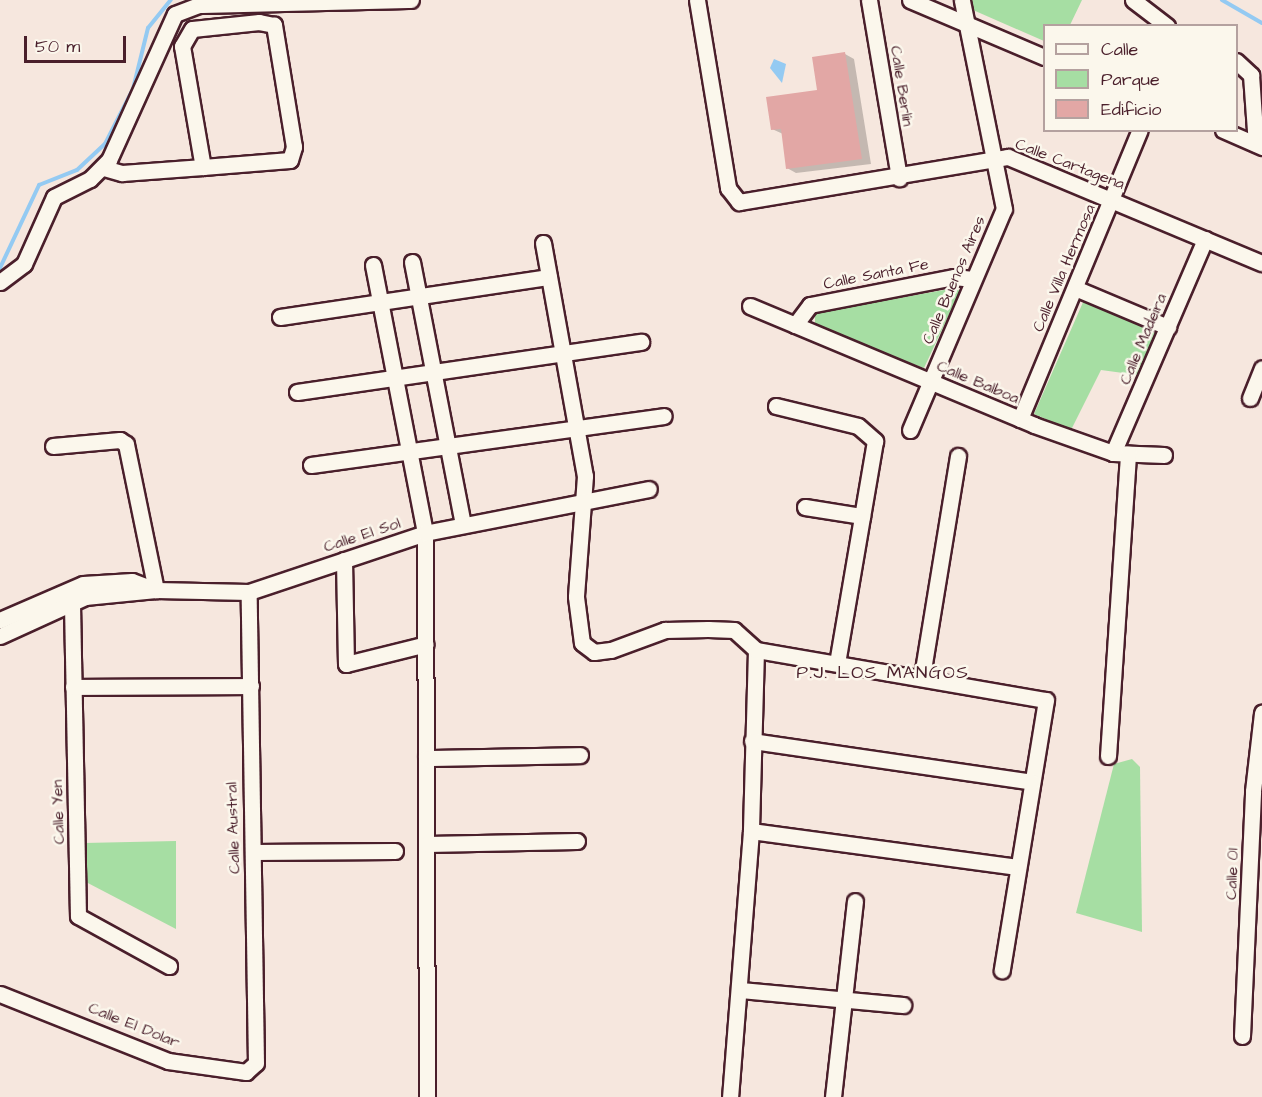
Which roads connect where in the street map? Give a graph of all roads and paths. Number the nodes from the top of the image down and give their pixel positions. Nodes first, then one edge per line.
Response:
1 (411, 0) edge
2 (697, 0) edge
3 (870, 0) edge
4 (910, 0) edge
5 (962, 0) edge
6 (1133, 0) edge
7 (967, 24) junction
8 (1164, 24) edge
9 (1043, 57) edge
10 (1238, 63) edge
11 (1139, 132) edge
12 (1228, 132) edge
13 (1259, 145) edge
14 (994, 158) junction
15 (203, 167) junction
16 (104, 168) junction
17 (899, 178) junction
18 (1112, 199) junction
19 (1205, 239) junction
20 (543, 243) dead end
21 (412, 262) dead end
22 (1262, 263) edge
23 (373, 265) dead end
24 (549, 277) junction
25 (974, 279) junction
26 (0, 282) edge
27 (1075, 288) junction
28 (418, 295) junction
29 (380, 302) junction
30 (750, 306) dead end
31 (280, 317) dead end
32 (795, 325) junction
33 (1168, 327) junction
34 (641, 342) dead end
35 (563, 352) junction
36 (1262, 368) edge
37 (434, 373) junction
38 (394, 378) junction
39 (930, 382) junction
40 (297, 392) dead end
41 (1250, 398) dead end
42 (776, 406) dead end
43 (664, 416) dead end
44 (1020, 419) junction
45 (576, 428) junction
46 (910, 430) dead end
47 (53, 446) dead end
48 (448, 446) junction
49 (409, 451) junction
50 (1121, 453) junction
51 (958, 456) dead end
52 (1164, 456) dead end
53 (311, 465) dead end
54 (649, 489) dead end
55 (581, 506) junction
56 (805, 507) dead end
57 (862, 516) junction
58 (463, 525) junction
59 (425, 533) junction
60 (344, 560) junction
61 (156, 590) junction
62 (249, 592) junction
63 (72, 604) junction
64 (0, 620) edge
65 (0, 636) edge
66 (426, 644) junction
67 (756, 650) junction
68 (837, 663) junction
69 (922, 676) junction
70 (251, 686) junction
71 (74, 687) junction
72 (1262, 713) edge
73 (752, 741) junction
74 (580, 755) dead end
75 (1108, 756) dead end
76 (426, 758) junction
77 (1032, 782) junction
78 (1257, 791) edge
79 (751, 831) junction
80 (577, 841) dead end
81 (427, 844) junction
82 (395, 851) dead end
83 (253, 852) junction
84 (1018, 867) junction
85 (855, 901) dead end
86 (169, 966) dead end
87 (1002, 970) dead end
88 (1246, 983) junction
89 (1262, 983) edge
90 (740, 990) junction
91 (0, 994) edge
92 (846, 1000) junction
93 (903, 1005) dead end
94 (1242, 1036) dead end
95 (256, 1063) joint
96 (427, 1097) edge
97 (730, 1097) edge
98 (833, 1097) edge

1 - 16 street
2 - 17 street, Calle Cartagena
3 - 17 street, Calle Berlín
4 - 7 street
5 - 7 street, Calle Buenos Aires
6 - 8 street
7 - 9 street
7 - 14 street, Calle Buenos Aires
10 - 13 street
11 - 18 street, Calle Villa Hermosa
12 - 13 street
14 - 17 street, Calle Cartagena
14 - 18 street, Calle Cartagena
14 - 25 street, Calle Buenos Aires
15 - 15 street
15 - 16 street
16 - 26 street
18 - 19 street, Calle Cartagena
18 - 27 street, Calle Villa Hermosa
19 - 22 street, Calle Cartagena
19 - 33 street, Calle Madeira
20 - 24 street
21 - 28 street
23 - 29 street
24 - 28 street
24 - 35 street
25 - 32 street, Calle Santa Fe
25 - 39 street, Calle Buenos Aires
27 - 33 street
27 - 44 street, Calle Villa Hermosa
28 - 29 street
28 - 37 street
29 - 31 street
29 - 38 street
30 - 32 street, Calle Balboa
32 - 39 street, Calle Balboa
33 - 50 street, Calle Madeira
34 - 35 street
35 - 37 street
35 - 45 street
36 - 41 street
37 - 38 street
37 - 48 street
38 - 40 street
38 - 49 street
39 - 44 street, Calle Balboa
39 - 46 street, Calle Buenos Aires
42 - 57 street
43 - 45 street
44 - 50 street, Calle Balboa
45 - 48 street
45 - 55 street
47 - 61 street
48 - 49 street
48 - 58 street
49 - 53 street
49 - 59 street
50 - 52 street, Calle Balboa
50 - 75 street, Calle Madeira
51 - 69 street
54 - 55 street, Calle El Sol
55 - 58 street, Calle El Sol
55 - 67 street
56 - 57 street
57 - 68 street
58 - 59 street, Calle El Sol
59 - 60 street, Calle El Sol
59 - 66 street
60 - 62 street, Calle El Sol
60 - 66 street
61 - 62 street, Calle El Sol
61 - 63 street
61 - 64 street
62 - 70 street, Calle Austral
63 - 65 street
63 - 71 street, Calle Yen
66 - 76 street
67 - 68 street
67 - 73 street
68 - 69 street
69 - 77 street
70 - 71 street
70 - 83 street, Calle Austral
71 - 86 street, Calle Yen
72 - 78 street, Calle 01
73 - 77 street
73 - 79 street
74 - 76 street
76 - 81 street
77 - 84 street
78 - 88 street, Calle 01
79 - 84 street
79 - 90 street
80 - 81 street
81 - 96 street
82 - 83 street
83 - 95 street, Calle Austral
84 - 87 street
85 - 92 street
88 - 89 street
88 - 94 street, Calle 01
90 - 92 street
90 - 97 street
91 - 95 street, Calle El Dolar
92 - 93 street
92 - 98 street

